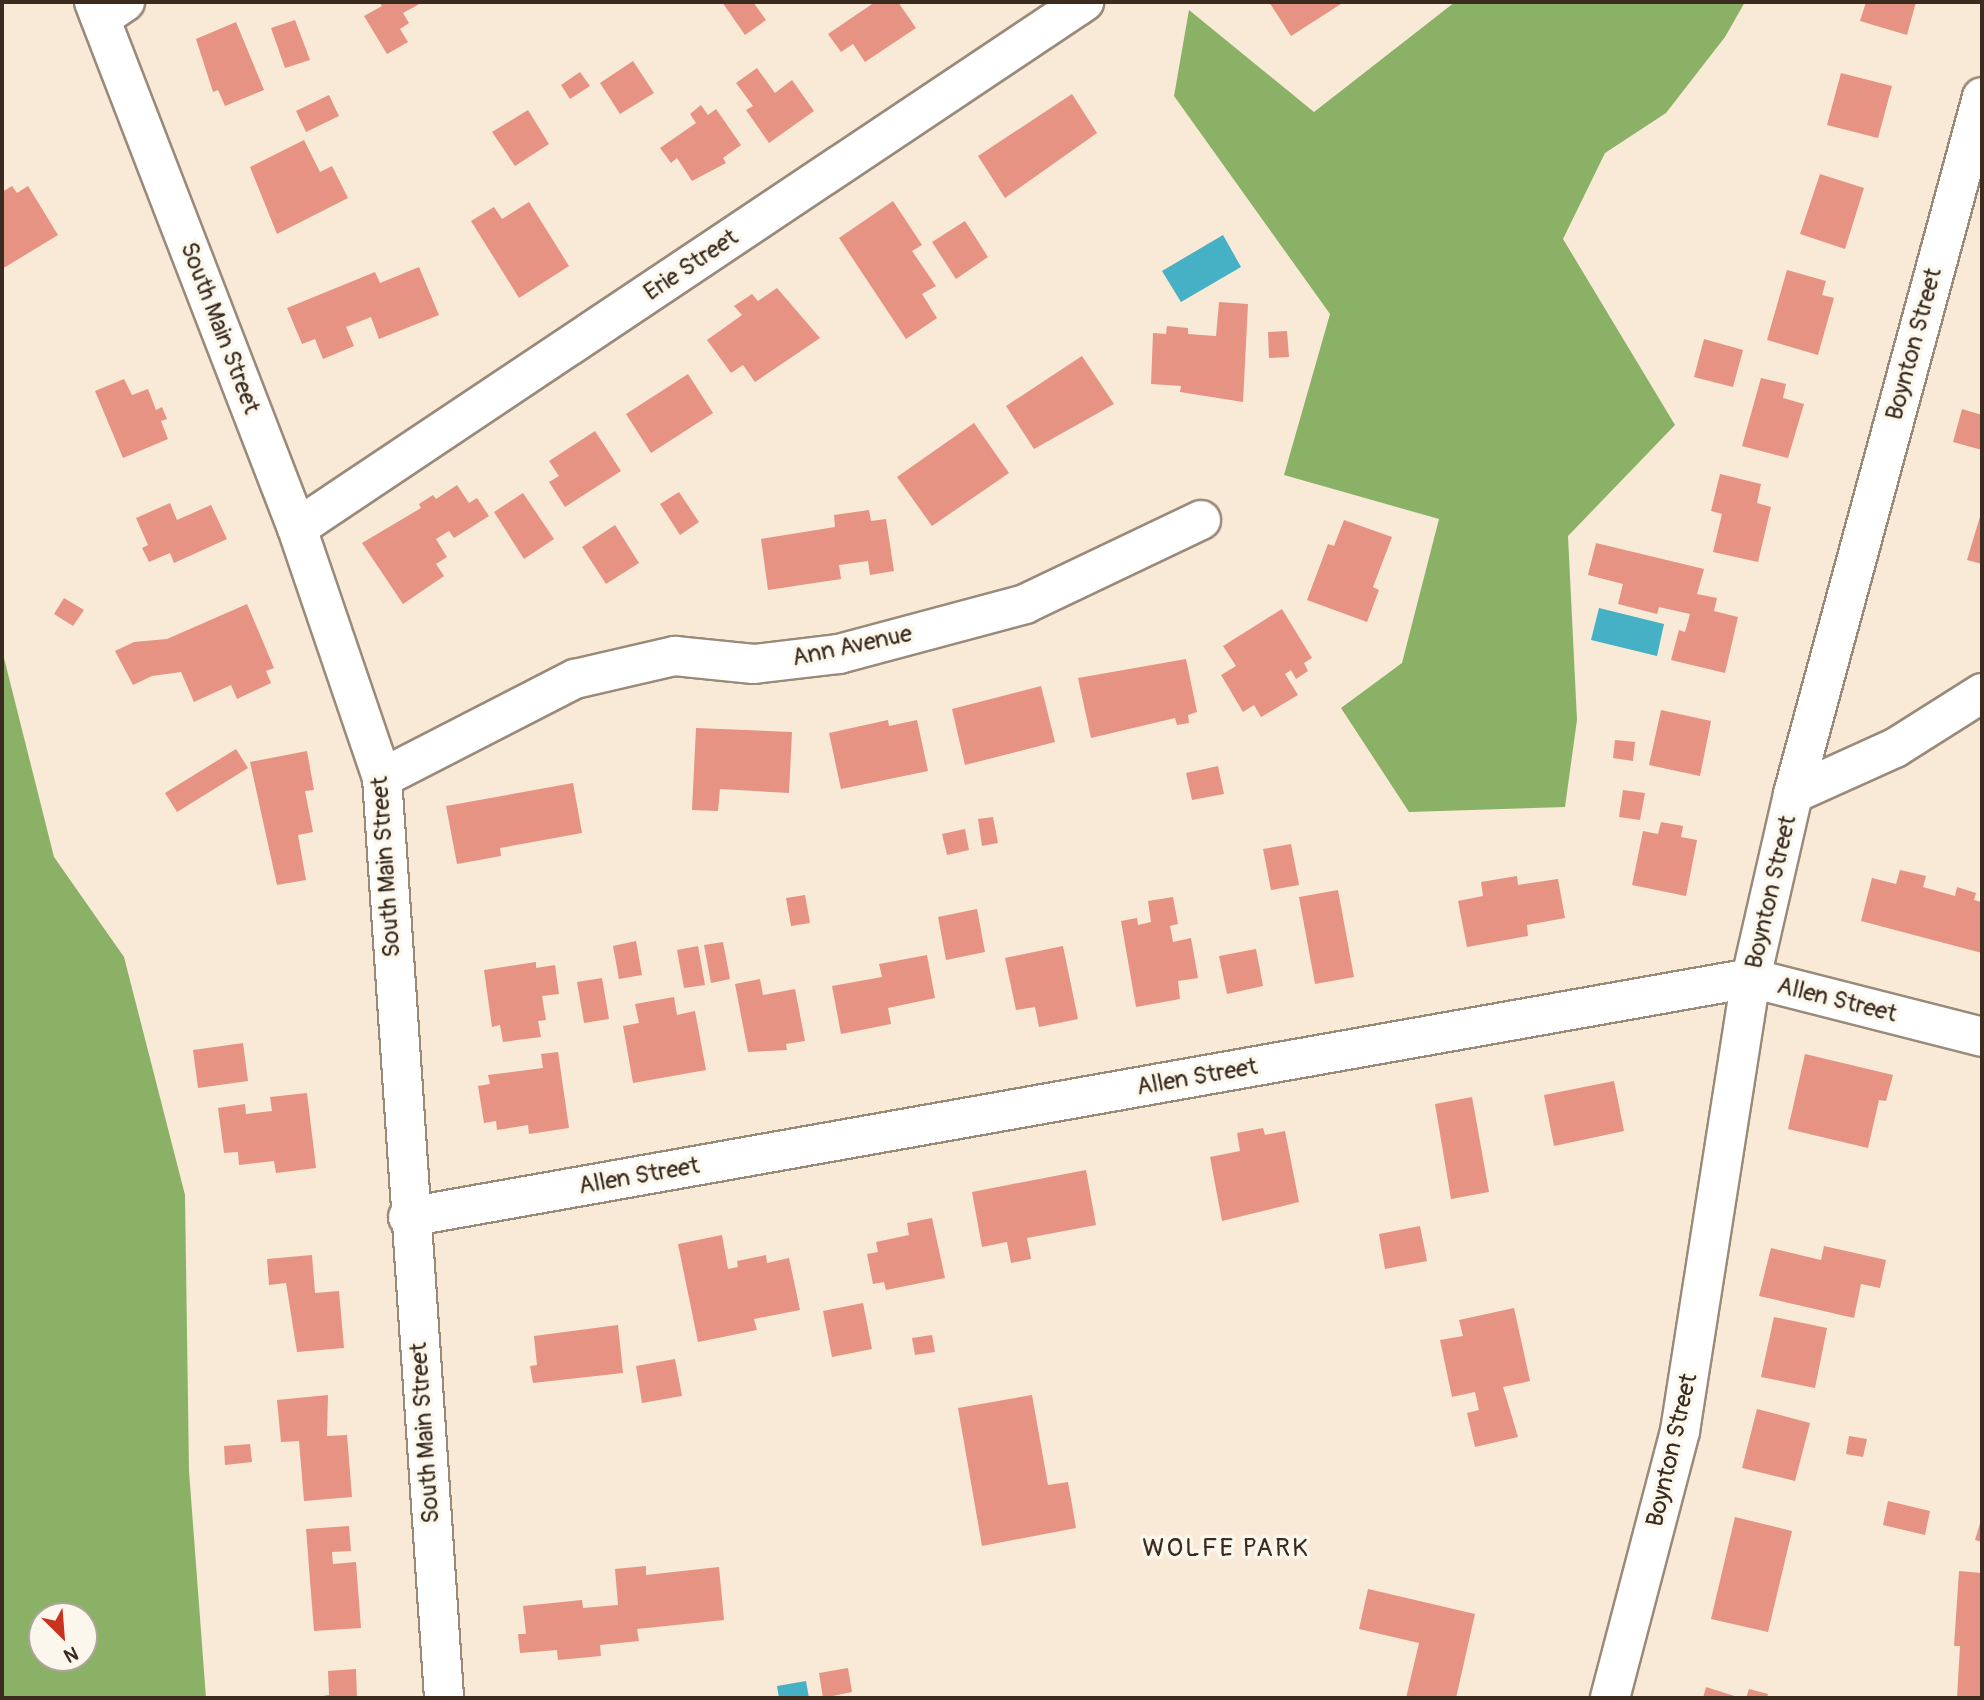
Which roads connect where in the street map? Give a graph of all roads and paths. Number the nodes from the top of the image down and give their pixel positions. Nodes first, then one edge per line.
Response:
1 (1084, 2) edge
2 (107, 7) edge
3 (1982, 97) edge
4 (1200, 520) dead end
5 (297, 528) junction
6 (1982, 693) edge
7 (382, 778) junction
8 (1793, 794) junction
9 (1751, 978) junction
10 (1982, 1037) edge
11 (408, 1217) junction
12 (444, 1698) edge
13 (1610, 1698) edge

1 - 5 street, Erie Street
2 - 5 street, South Main Street
3 - 8 street, Boynton Street
4 - 7 street, Ann Avenue
5 - 7 street, South Main Street
6 - 8 street
7 - 11 street, South Main Street
8 - 9 street, Boynton Street
9 - 10 street, Allen Street
9 - 11 street, Allen Street
9 - 13 street, Boynton Street
11 - 12 street, South Main Street

